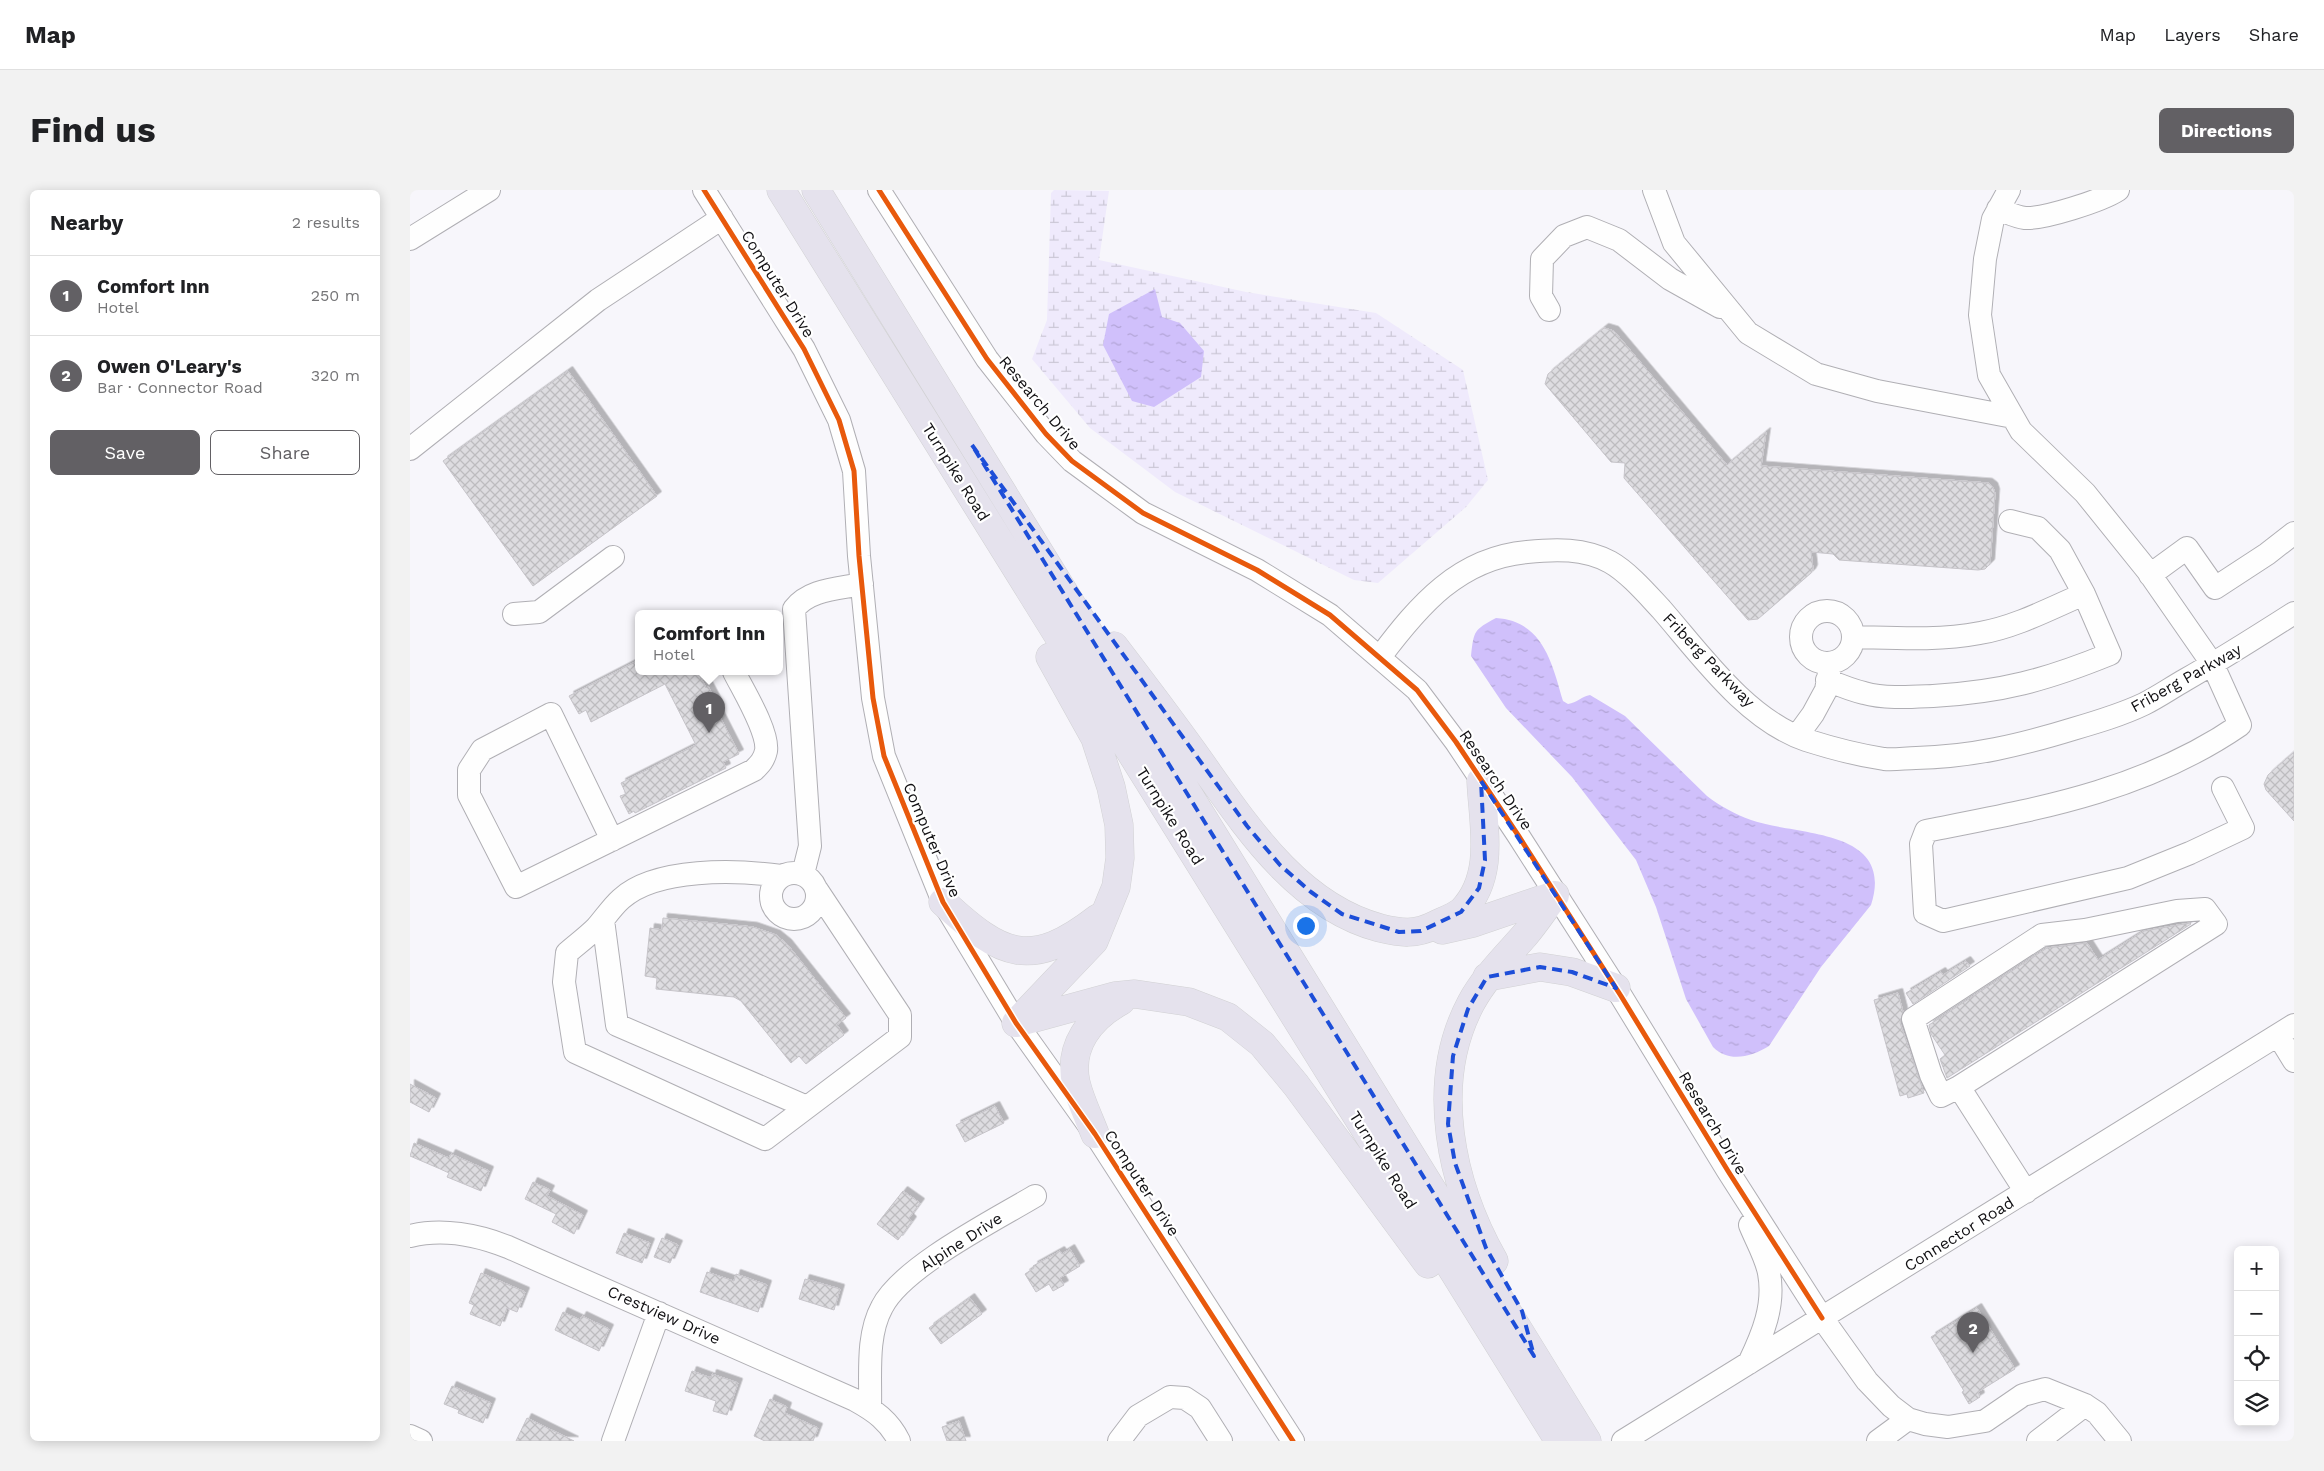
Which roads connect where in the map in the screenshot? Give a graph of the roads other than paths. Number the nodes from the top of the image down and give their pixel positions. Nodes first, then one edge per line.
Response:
1 (488, 190) edge
2 (704, 190) edge
3 (816, 190) edge
4 (879, 190) edge
5 (1654, 190) edge
6 (2118, 190) edge
7 (787, 200) edge
8 (2004, 200) edge
9 (722, 218) junction
10 (410, 239) edge
11 (1549, 310) dead end
12 (1732, 313) junction
13 (2013, 417) junction
14 (972, 445) junction
15 (410, 449) edge
16 (2010, 521) dead end
17 (2294, 532) edge
18 (613, 556) dead end
19 (2150, 575) junction
20 (862, 584) junction
21 (2084, 594) junction
22 (2294, 613) edge
23 (514, 614) dead end
24 (786, 618) edge
25 (1854, 636) junction
26 (1380, 657) junction
27 (2213, 665) junction
28 (1829, 672) junction
29 (735, 675) edge
30 (1797, 736) junction
31 (1481, 781) junction
32 (2223, 788) dead end
33 (612, 840) junction
34 (800, 880) junction
35 (1555, 895) junction
36 (943, 902) junction
37 (1105, 912) junction
38 (603, 920) junction
39 (1421, 931) junction
40 (1487, 977) junction
41 (1616, 988) junction
42 (1135, 994) junction
43 (1016, 1023) junction
44 (2286, 1030) edge
45 (2294, 1061) edge
46 (1959, 1086) junction
47 (808, 1107) junction
48 (1095, 1134) junction
49 (1728, 1171) junction
50 (2026, 1192) junction
51 (1034, 1196) dead end
52 (410, 1236) edge
53 (659, 1313) junction
54 (1822, 1318) junction
55 (1488, 1328) junction
56 (1534, 1356) junction
57 (1749, 1363) junction
58 (2085, 1406) junction
59 (870, 1408) junction
60 (1908, 1419) junction
61 (410, 1436) edge
62 (2117, 1440) edge
63 (421, 1441) edge
64 (614, 1441) edge
65 (899, 1441) edge
66 (1119, 1441) edge
67 (1221, 1441) edge
68 (1293, 1441) edge
69 (1559, 1441) edge
70 (1586, 1441) edge
71 (1622, 1441) edge
72 (1878, 1441) edge
73 (2038, 1441) edge

1 - 10 street
2 - 9 street, Computer Drive
3 - 14 highway, Turnpike Road
4 - 26 street, Research Drive
5 - 12 street
6 - 8 street
7 - 37 highway
7 - 55 highway, Turnpike Road
8 - 13 street
9 - 15 street
9 - 20 street, Computer Drive
11 - 12 street
12 - 13 street
13 - 19 street
14 - 39 highway
14 - 56 highway, Turnpike Road
16 - 21 street
17 - 19 street
18 - 23 street
19 - 27 street
20 - 24 street
20 - 36 street, Computer Drive
21 - 25 street
21 - 28 street
22 - 27 street, Friberg Parkway
24 - 34 street
25 - 28 street
25 - 28 street
26 - 30 street, Friberg Parkway
26 - 31 street, Research Drive
27 - 30 street, Friberg Parkway
27 - 32 street
28 - 30 street
29 - 33 street
31 - 35 street, Research Drive
31 - 39 highway
33 - 33 street
34 - 38 street
34 - 47 street
35 - 39 highway
35 - 40 highway
35 - 41 street, Research Drive
36 - 37 highway
36 - 43 street, Computer Drive
37 - 43 highway
38 - 47 street
38 - 47 street
40 - 41 highway
40 - 56 highway
41 - 49 street, Research Drive
42 - 43 highway
42 - 48 highway
42 - 55 highway
43 - 48 street, Computer Drive
44 - 45 street
44 - 50 street, Connector Road
46 - 46 street
46 - 50 street
48 - 68 street, Computer Drive
49 - 54 street, Research Drive
49 - 57 street
50 - 54 street, Connector Road
51 - 59 street, Alpine Drive
52 - 53 street, Crestview Drive
53 - 59 street, Crestview Drive
53 - 64 street
54 - 57 street, Connector Road
54 - 60 street, Research Drive
55 - 69 highway, Turnpike Road
56 - 70 highway, Turnpike Road
57 - 71 street, Connector Road
58 - 60 street
58 - 62 street
58 - 73 street
59 - 65 street, Crestview Drive
60 - 72 street
61 - 63 street
66 - 67 street

